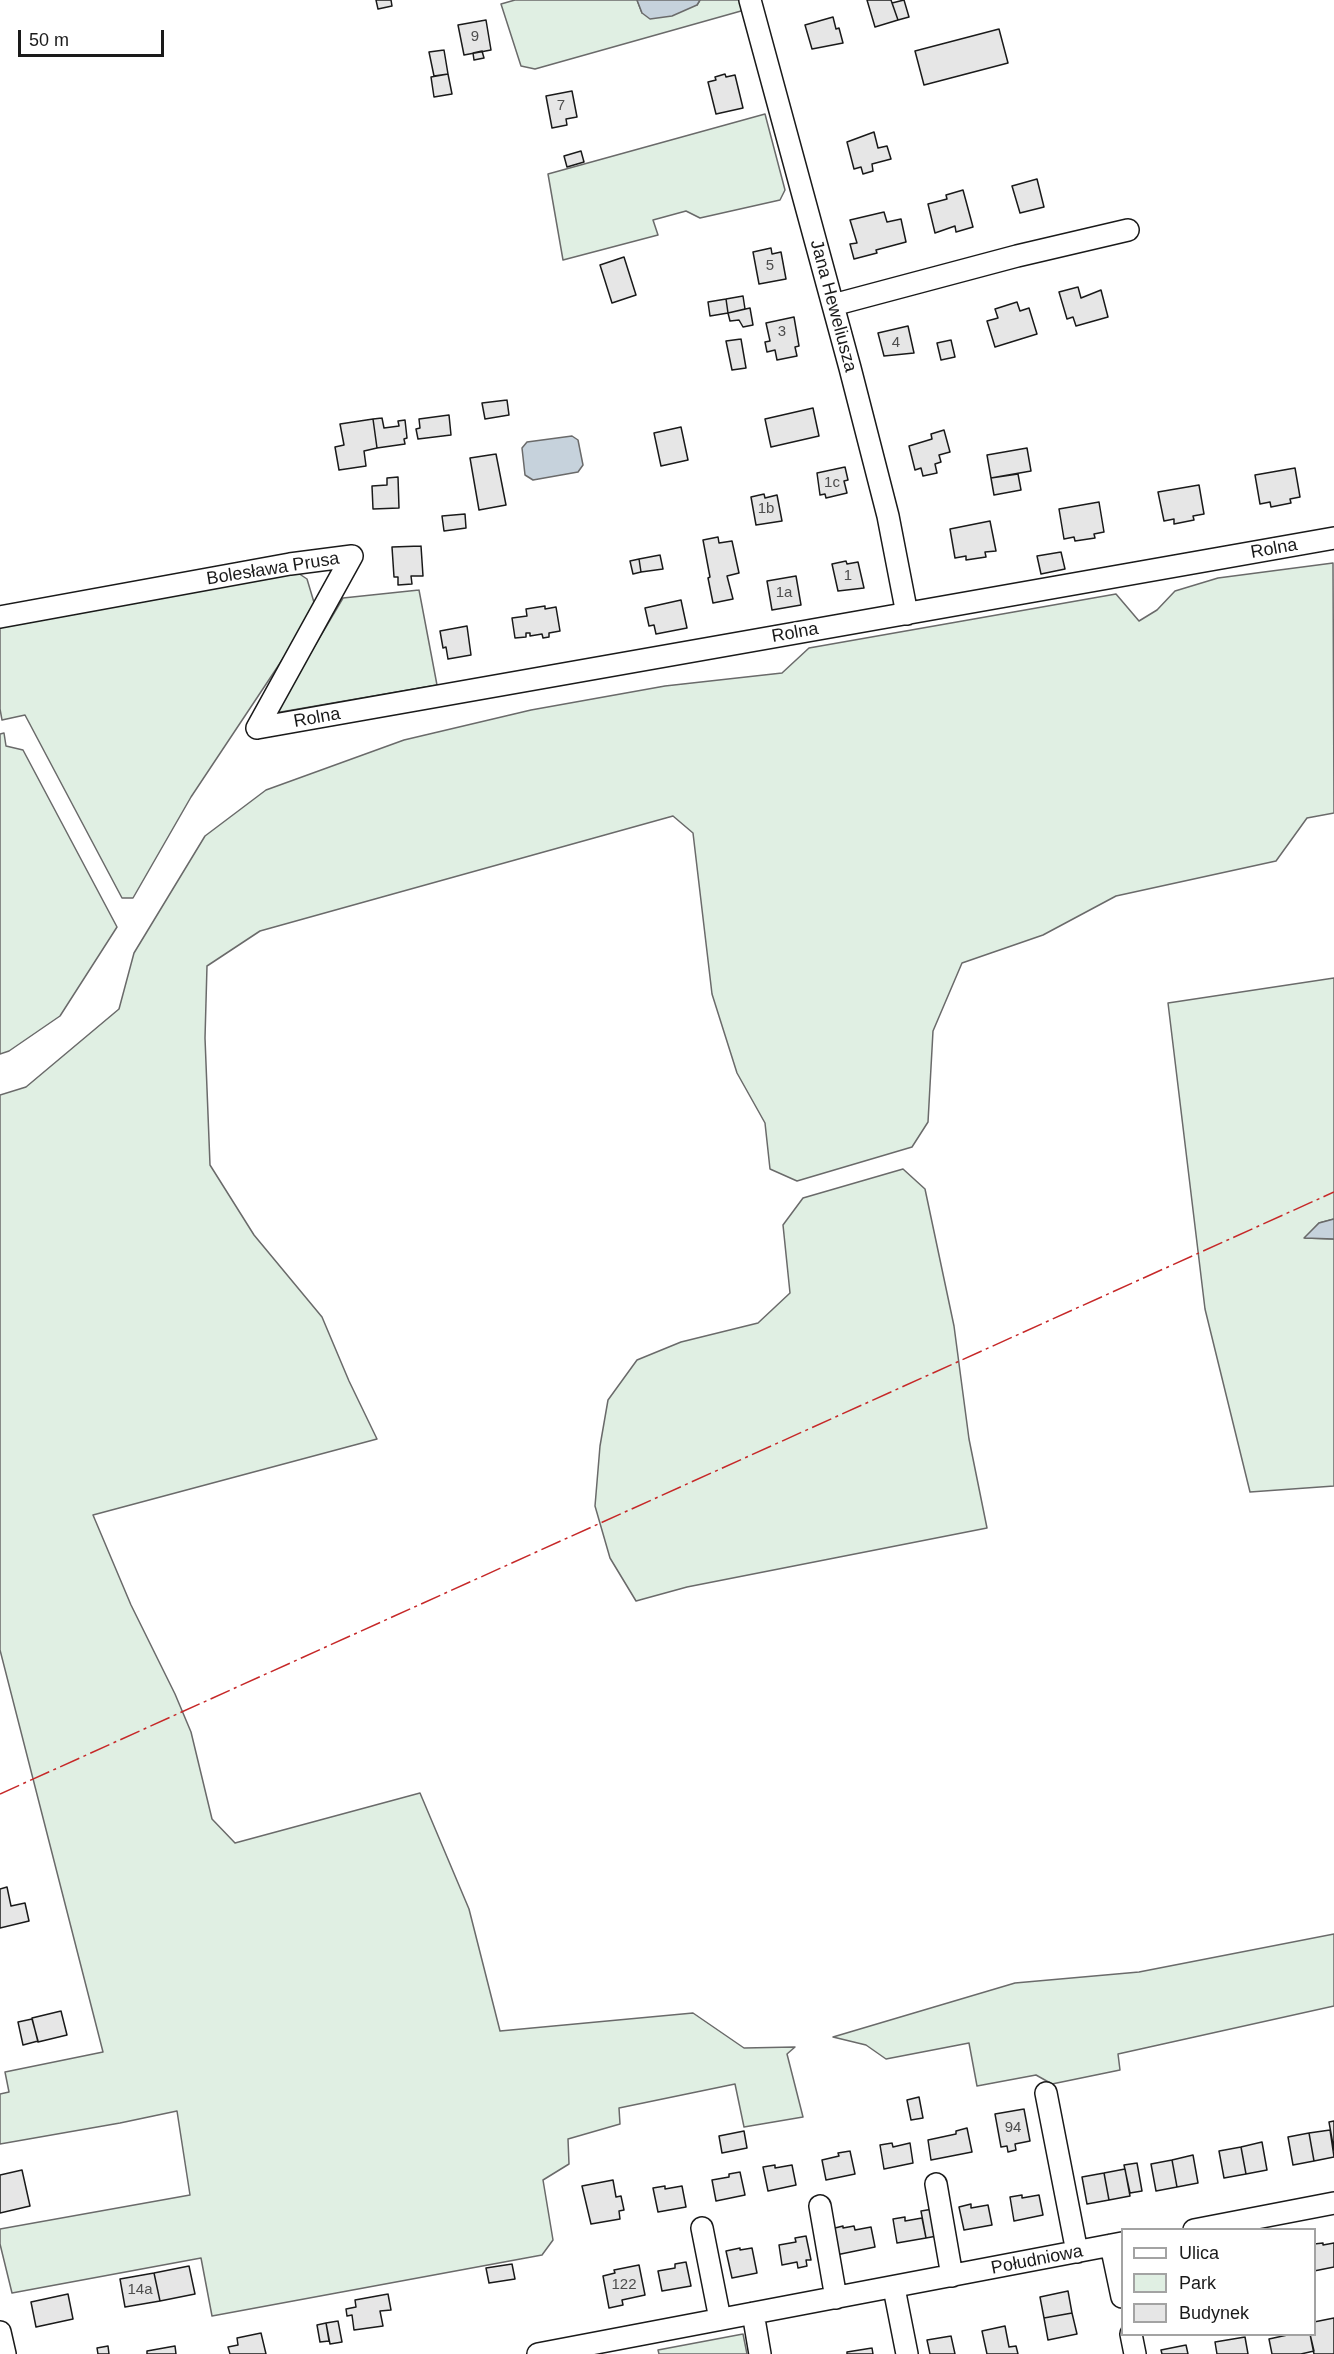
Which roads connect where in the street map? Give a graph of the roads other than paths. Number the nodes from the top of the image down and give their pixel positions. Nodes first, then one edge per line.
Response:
1 (750, 0) edge
2 (1128, 230) dead end
3 (833, 305) junction
4 (1334, 538) edge
5 (907, 614) junction
6 (0, 616) edge
7 (256, 729) joint
8 (1046, 2093) dead end
9 (936, 2184) dead end
10 (1334, 2203) edge
11 (820, 2206) dead end
12 (702, 2228) dead end
13 (1199, 2228) edge
14 (1117, 2244) edge
15 (1077, 2252) junction
16 (952, 2276) junction
17 (1121, 2286) edge
18 (894, 2288) junction
19 (836, 2298) junction
20 (753, 2313) junction
21 (720, 2319) junction
22 (0, 2332) edge
23 (1131, 2336) edge
24 (5, 2354) edge
25 (538, 2354) edge
26 (760, 2354) edge
27 (907, 2354) edge
28 (1135, 2354) edge

1 - 3 street, Jana Heweliusza
2 - 3 street
3 - 5 street, Jana Heweliusza
4 - 5 street, Rolna
5 - 7 street, Rolna
6 - 7 street, Bolesława Prusa
8 - 15 street
9 - 16 street
10 - 13 street
11 - 19 street
12 - 21 street
14 - 15 street, Południowa
14 - 17 street
15 - 16 street, Południowa
16 - 18 street, Południowa
18 - 19 street, Południowa
18 - 27 street
19 - 20 street, Południowa
20 - 21 street, Południowa
20 - 26 street
21 - 25 street, Południowa
22 - 24 street
23 - 28 street

